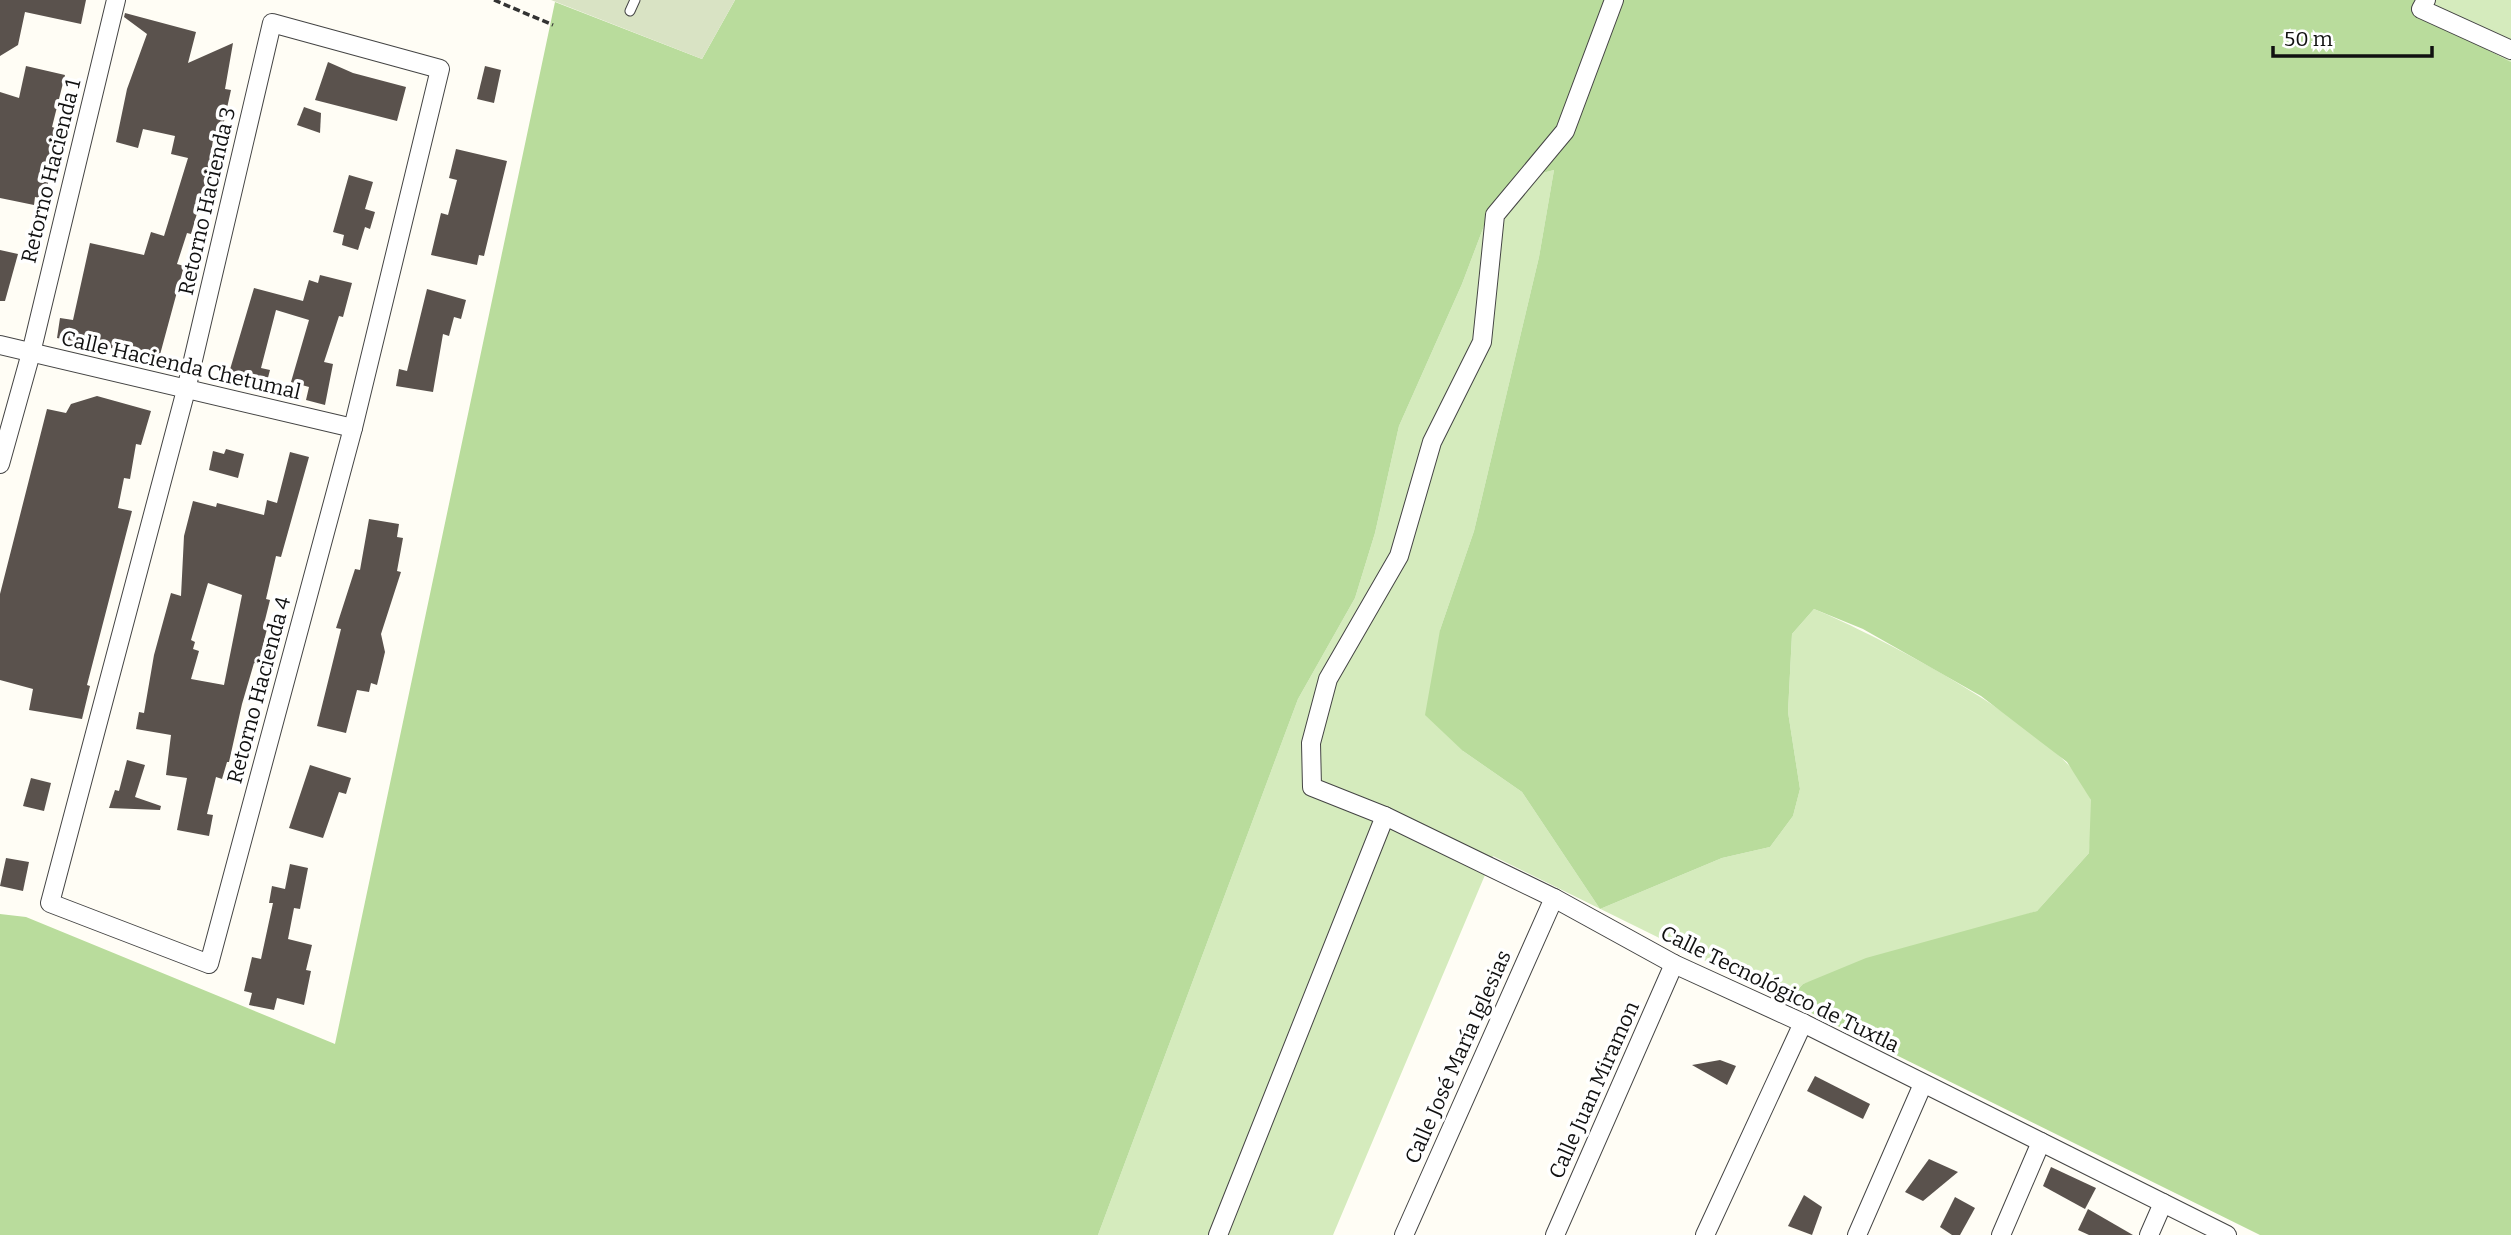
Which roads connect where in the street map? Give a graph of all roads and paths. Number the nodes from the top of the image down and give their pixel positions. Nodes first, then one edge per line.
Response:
1 (116, 0) edge
2 (494, 0) edge
3 (635, 0) edge
4 (1614, 0) edge
5 (2426, 0) edge
6 (630, 11) dead end
7 (552, 25) dead end
8 (2511, 50) edge
9 (0, 345) edge
10 (31, 353) junction
11 (186, 390) junction
12 (353, 428) junction
13 (0, 464) edge
14 (1385, 816) junction
15 (1553, 898) junction
16 (1674, 964) junction
17 (1803, 1023) junction
18 (1923, 1084) junction
19 (2041, 1142) junction
20 (2163, 1203) junction
21 (1218, 1235) edge
22 (1404, 1235) edge
23 (1555, 1235) edge
24 (1705, 1235) edge
25 (1857, 1235) edge
26 (2001, 1235) edge
27 (2149, 1235) edge
28 (2227, 1235) edge

1 - 10 street, Retorno Hacienda 1
2 - 7 path
3 - 6 lane
4 - 14 street, Calle Tecnológico de Tuxtla
5 - 8 street
9 - 10 street, Calle Hacienda Chetumal
10 - 11 street, Calle Hacienda Chetumal
10 - 13 street, Retorno Hacienda 1
11 - 12 street, Calle Hacienda Chetumal
11 - 12 street, Retorno Hacienda 3
11 - 12 street, Retorno Hacienda 4
14 - 15 street, Calle Tecnológico de Tuxtla
14 - 21 street
15 - 16 street, Calle Tecnológico de Tuxtla
15 - 22 street, Calle José María Iglesias
16 - 17 street, Calle Tecnológico de Tuxtla
16 - 23 street, Calle Juan Miramon
17 - 18 street, Calle Tecnológico de Tuxtla
17 - 24 street
18 - 19 street, Calle Tecnológico de Tuxtla
18 - 25 street
19 - 20 street, Calle Tecnológico de Tuxtla
19 - 26 street
20 - 27 street
20 - 28 street, Calle Tecnológico de Tuxtla

